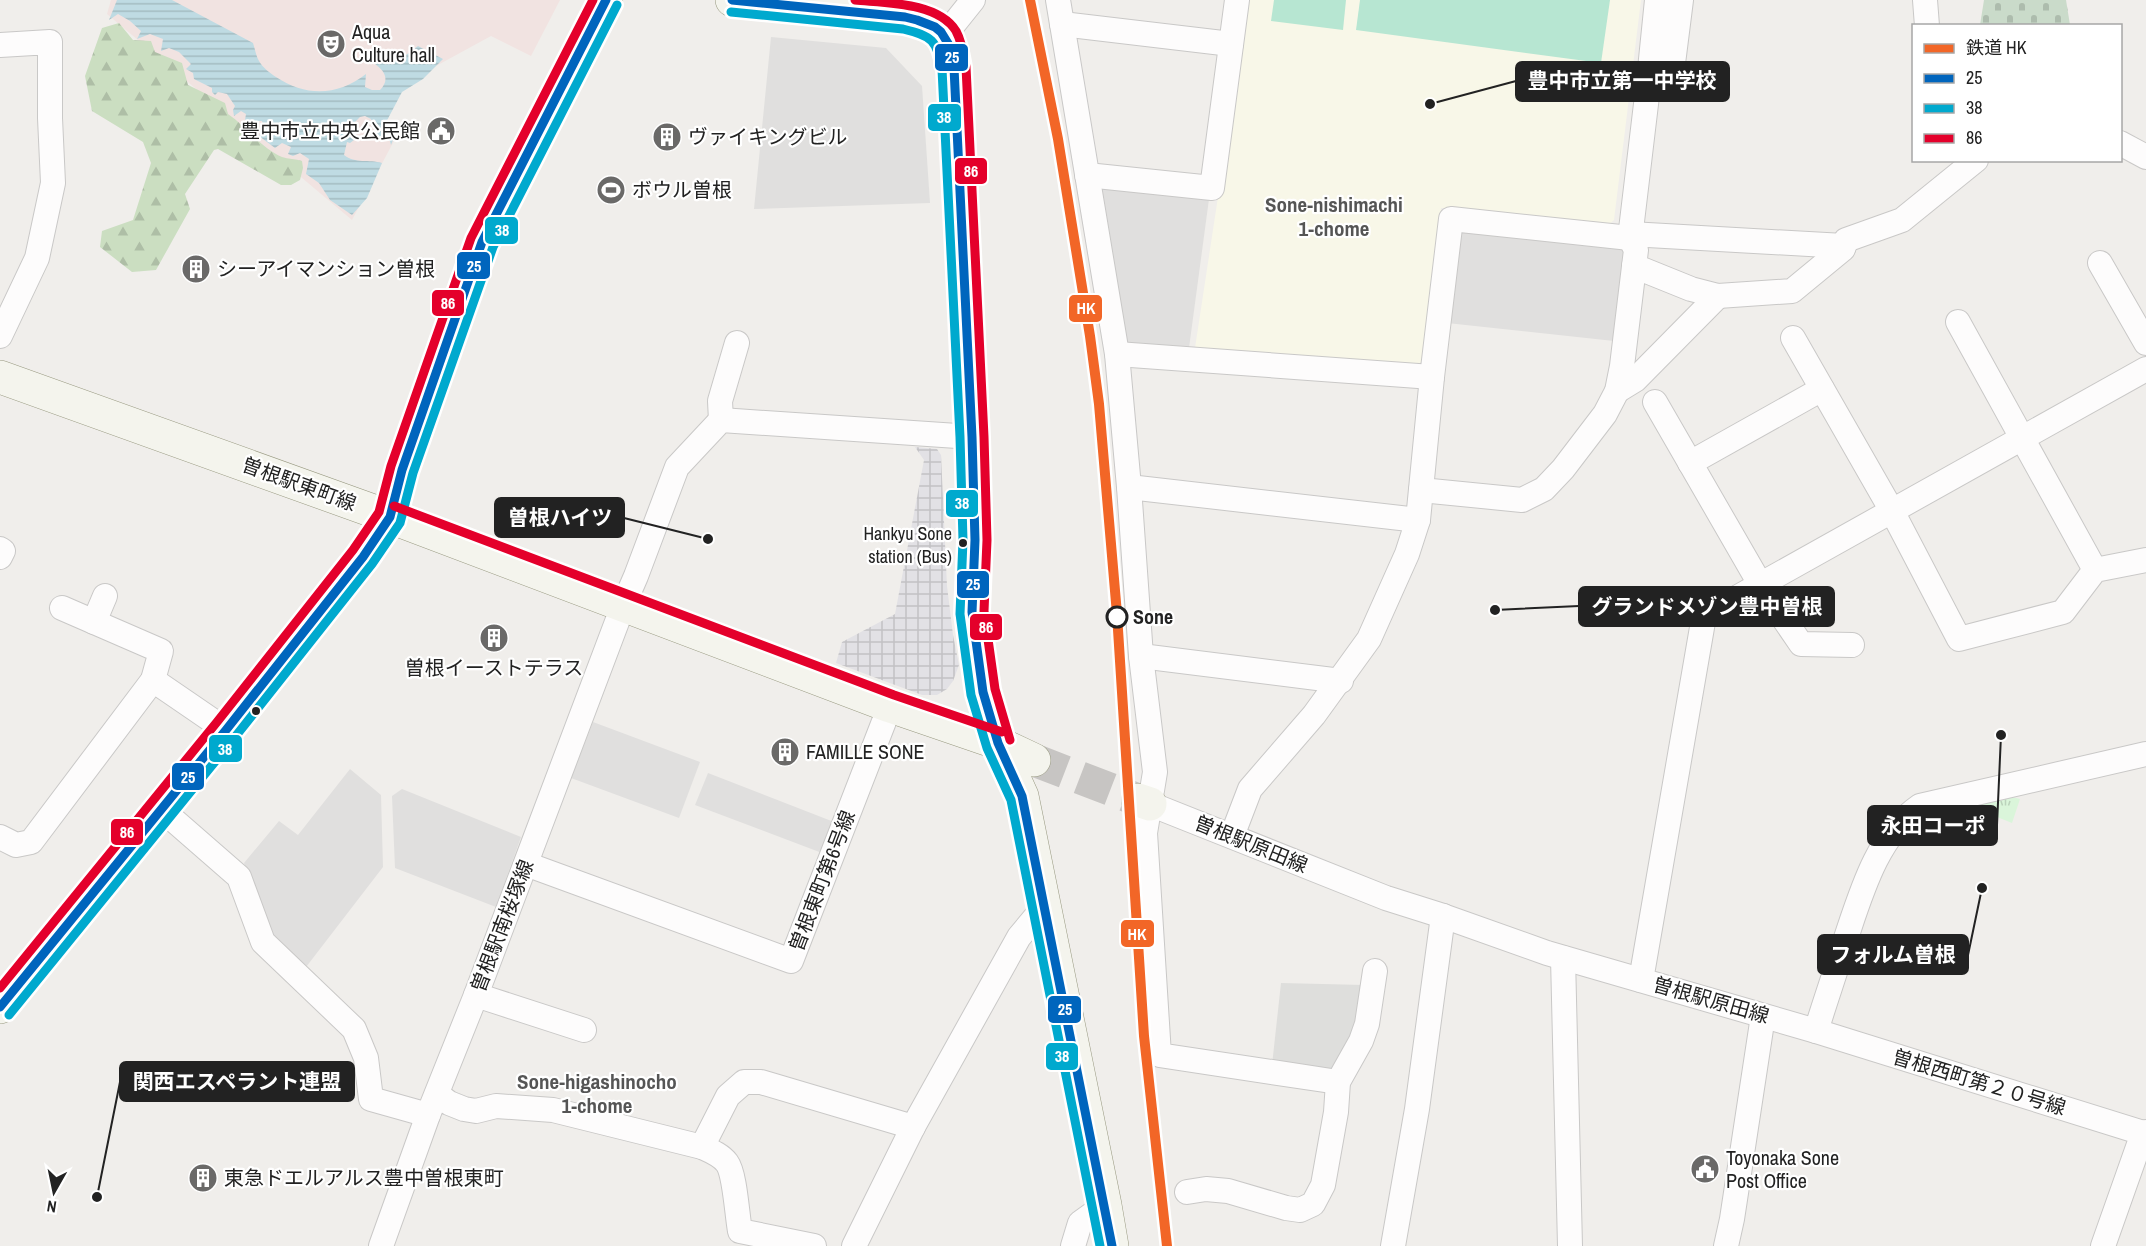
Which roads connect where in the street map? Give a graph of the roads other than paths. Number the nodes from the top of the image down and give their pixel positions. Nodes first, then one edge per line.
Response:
1 (606, 0) edge
2 (732, 0) edge
3 (973, 0) edge
4 (1058, 0) edge
5 (1237, 0) edge
6 (1657, 0) edge
7 (1681, 0) edge
8 (1925, 0) edge
9 (1062, 24) junction
10 (1927, 24) edge
11 (945, 34) junction
12 (1231, 44) junction
13 (0, 45) edge
14 (1649, 79) junction
15 (2122, 144) edge
16 (2146, 157) edge
17 (1974, 162) edge
18 (1087, 176) junction
19 (1630, 236) junction
20 (1844, 246) junction
21 (2100, 263) dead end
22 (1635, 266) junction
23 (1718, 296) junction
24 (1958, 322) dead end
25 (0, 336) edge
26 (1793, 338) dead end
27 (2146, 343) edge
28 (737, 344) dead end
29 (1117, 354) junction
30 (2146, 369) edge
31 (1432, 376) junction
32 (0, 377) edge
33 (1822, 389) junction
34 (1617, 391) junction
35 (1655, 402) dead end
36 (721, 420) junction
37 (972, 437) junction
38 (2024, 437) junction
39 (1690, 463) junction
40 (1129, 487) junction
41 (1421, 490) junction
42 (1892, 511) junction
43 (390, 517) junction
44 (1418, 520) junction
45 (0, 549) edge
46 (0, 557) edge
47 (2146, 560) edge
48 (2095, 570) junction
49 (1760, 584) junction
50 (105, 596) dead end
51 (623, 606) junction
52 (62, 608) dead end
53 (94, 622) junction
54 (1852, 645) dead end
55 (1141, 656) junction
56 (153, 681) junction
57 (1341, 681) junction
58 (890, 706) junction
59 (226, 729) junction
60 (998, 743) junction
61 (2146, 754) edge
62 (1034, 760) tunnel mouth
63 (1144, 802) junction
64 (160, 809) junction
65 (1232, 836) junction
66 (0, 837) edge
67 (526, 864) junction
68 (1044, 907) junction
69 (1443, 916) junction
70 (1563, 958) junction
71 (1375, 970) dead end
72 (1641, 980) junction
73 (476, 995) junction
74 (0, 1007) edge
75 (1763, 1016) junction
76 (584, 1030) dead end
77 (1816, 1031) junction
78 (1338, 1082) junction
79 (433, 1105) junction
80 (913, 1126) junction
81 (2144, 1133) edge
82 (702, 1147) junction
83 (1187, 1192) dead end
84 (1105, 1205) junction
85 (381, 1246) edge
86 (814, 1246) edge
87 (854, 1246) edge
88 (1073, 1246) edge
89 (1112, 1246) edge
90 (1393, 1246) edge
91 (1570, 1246) edge
92 (1726, 1246) edge
93 (2103, 1246) edge

1 - 43 street
2 - 11 street
3 - 11 street
4 - 9 street
5 - 12 street
6 - 14 street
7 - 14 street
8 - 10 street
9 - 12 street
9 - 18 street
11 - 37 street
12 - 18 street
13 - 25 street
14 - 19 street
15 - 16 street
17 - 20 street
18 - 29 street
19 - 20 street
19 - 22 street
19 - 31 street
20 - 23 street
21 - 27 street
22 - 23 street
22 - 34 street
23 - 34 street
24 - 38 street
26 - 33 street
28 - 36 street
29 - 31 street
29 - 40 street
30 - 38 street
31 - 41 street
32 - 43 street, 曽根駅東町線
33 - 39 street
33 - 42 street
34 - 41 street
35 - 39 street
36 - 37 street
36 - 51 street, 曽根駅南桜塚線
37 - 60 street
38 - 42 street
38 - 48 street
39 - 49 street
40 - 44 street
40 - 55 street
41 - 44 street
42 - 48 street
42 - 49 street
43 - 51 street, 曽根駅東町線
43 - 59 street
44 - 57 street
45 - 46 street
47 - 48 street
49 - 54 street
49 - 72 street
50 - 53 street
51 - 58 street, 曽根駅東町線
51 - 67 street, 曽根駅南桜塚線
52 - 53 street
53 - 56 street
55 - 57 street
55 - 63 street
56 - 59 street
56 - 66 street
57 - 65 street
58 - 60 street, 曽根駅東町線
58 - 67 street, 曽根東町第6号線
59 - 64 street
60 - 62 street, 曽根駅東町線
60 - 68 street
61 - 77 street
63 - 65 street, 曽根駅原田線
63 - 78 street
64 - 74 street
64 - 79 street
65 - 69 street, 曽根駅原田線
67 - 73 street, 曽根駅南桜塚線
68 - 80 street
68 - 84 street
69 - 70 street, 曽根駅原田線
69 - 90 street
70 - 72 street, 曽根駅原田線
70 - 91 street
71 - 78 street
72 - 75 street, 曽根駅原田線
73 - 76 street
73 - 79 street, 曽根駅南桜塚線
75 - 77 street, 曽根駅原田線
75 - 92 street
77 - 81 street, 曽根西町第２０号線
78 - 83 street
79 - 82 street
79 - 85 street, 曽根駅南桜塚線
80 - 82 street
80 - 87 street
81 - 93 street
82 - 86 street
84 - 88 street
84 - 89 street

